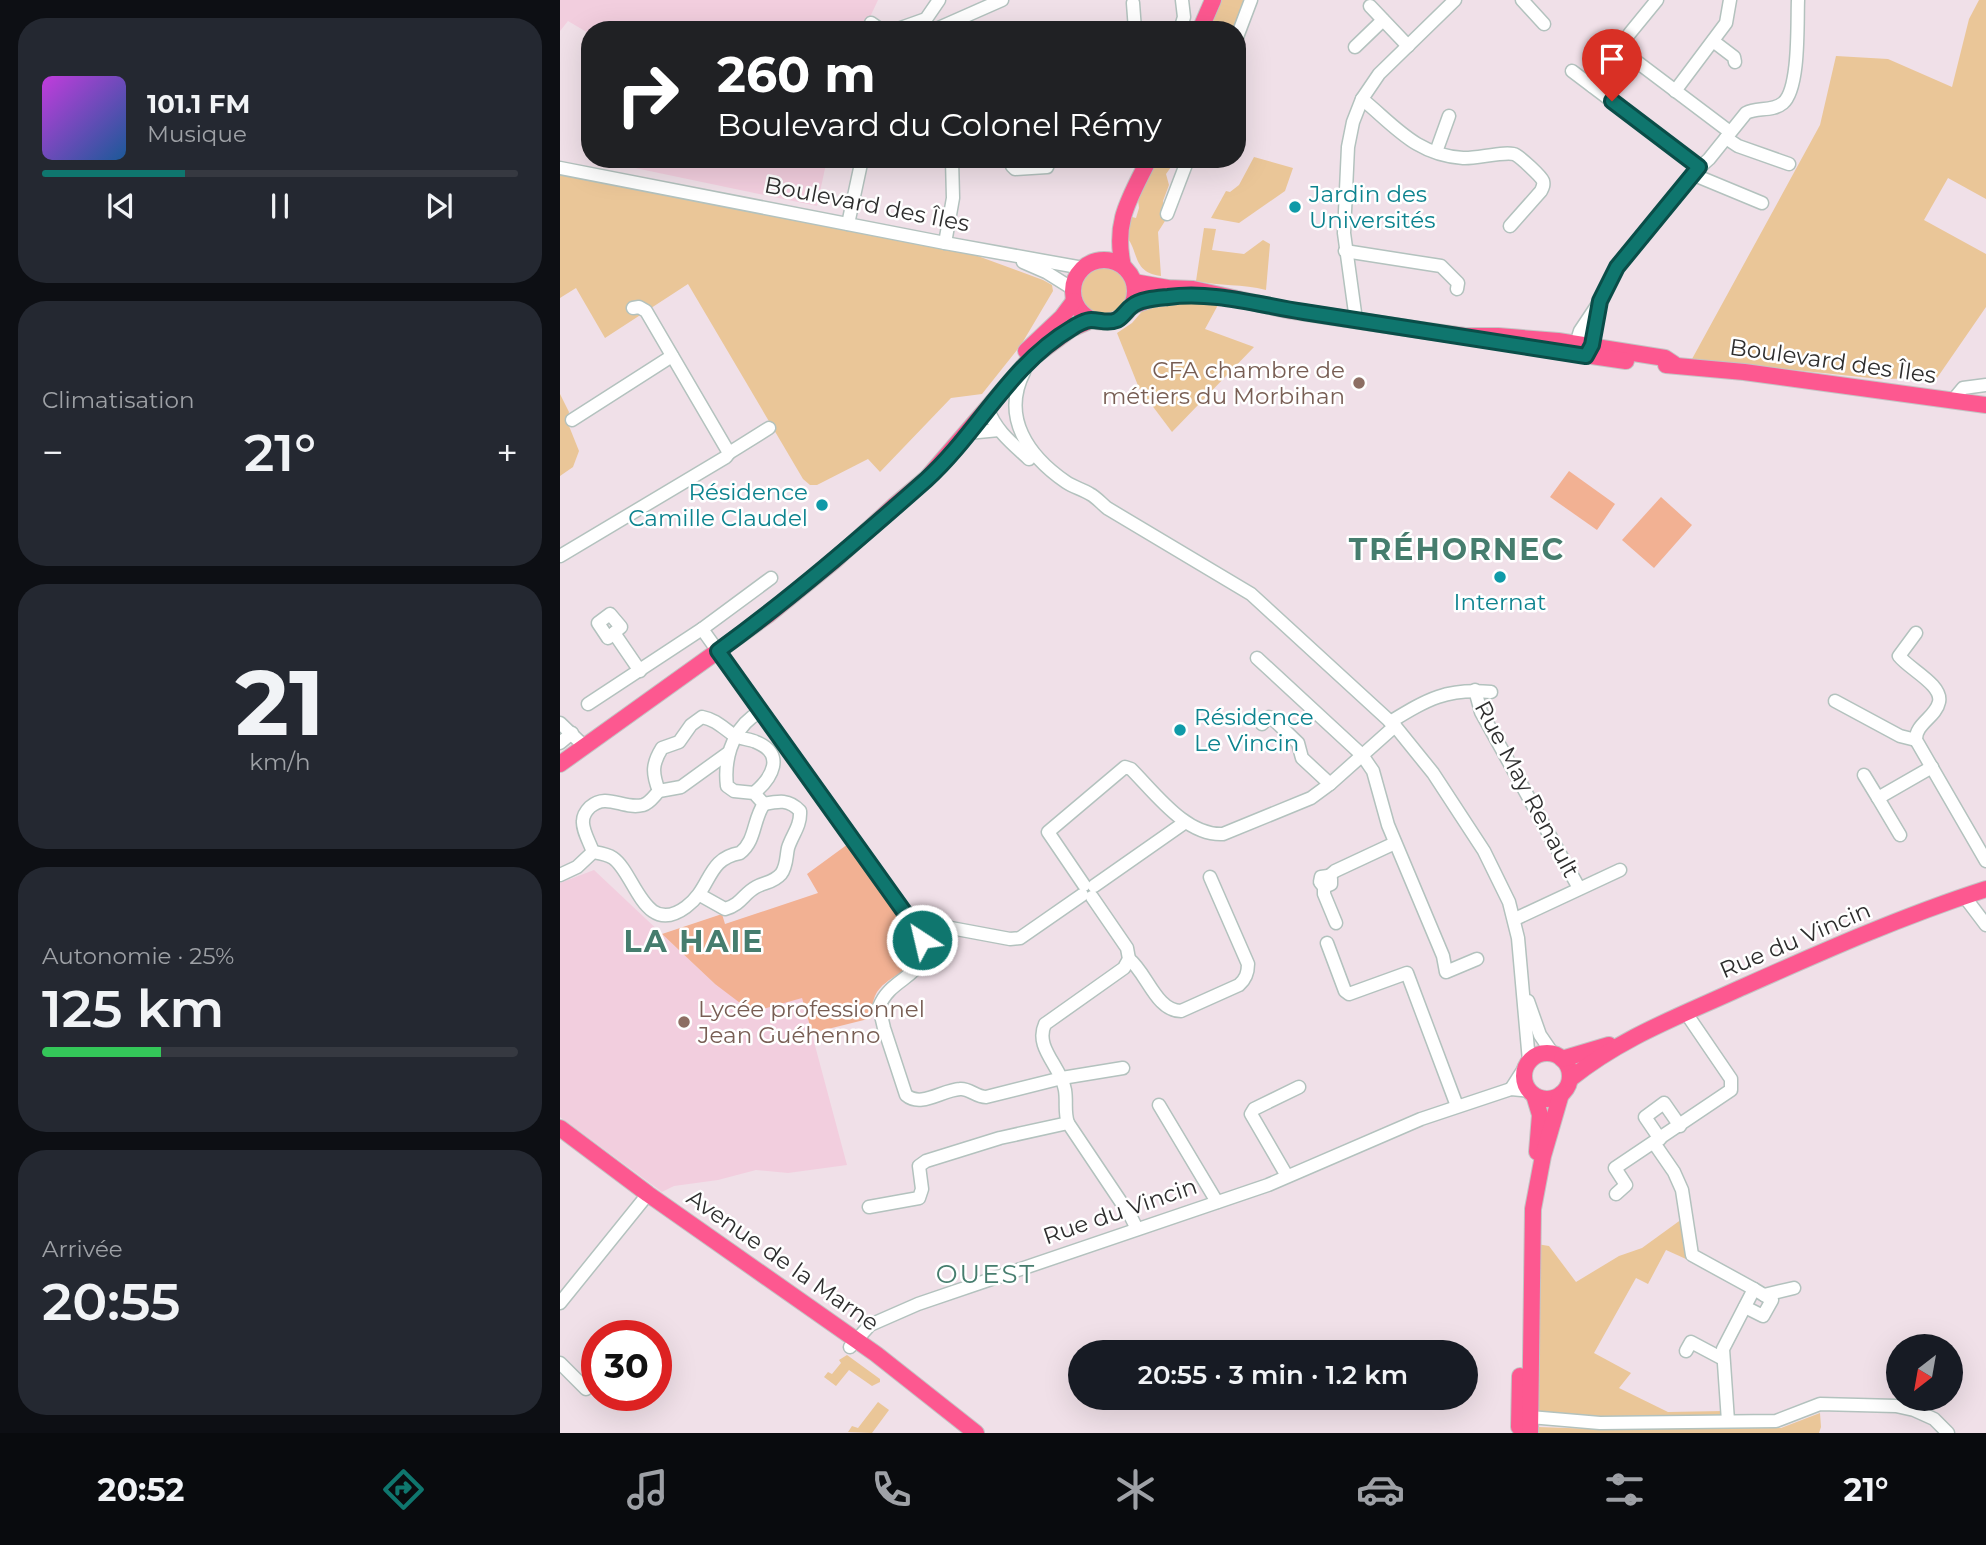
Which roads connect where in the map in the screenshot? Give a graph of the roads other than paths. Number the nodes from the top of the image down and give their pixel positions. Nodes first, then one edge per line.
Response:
1 (939, 0) edge
2 (1002, 0) edge
3 (1182, 0) edge
4 (1204, 0) edge
5 (1213, 0) edge
6 (1251, 0) edge
7 (1455, 0) edge
8 (1522, 0) edge
9 (1657, 0) edge
10 (1730, 0) edge
11 (1798, 0) edge
12 (1133, 3) dead end
13 (1370, 6) dead end
14 (1383, 20) junction
15 (920, 21) edge
16 (954, 21) edge
17 (1134, 21) edge
18 (1183, 21) edge
19 (1200, 21) edge
20 (1203, 21) edge
21 (1243, 21) edge
22 (1544, 24) dead end
23 (1713, 41) junction
24 (1408, 46) junction
25 (1355, 47) dead end
26 (1620, 49) junction
27 (1735, 62) dead end
28 (1572, 71) dead end
29 (1592, 86) junction
30 (1675, 91) junction
31 (1362, 99) junction
32 (1449, 116) dead end
33 (1728, 135) junction
34 (1436, 152) junction
35 (1789, 164) dead end
36 (560, 167) edge
37 (860, 168) edge
38 (951, 168) edge
39 (1137, 168) edge
40 (1145, 168) edge
41 (1185, 168) edge
42 (1696, 171) junction
43 (1762, 203) dead end
44 (1167, 214) dead end
45 (848, 224) junction
46 (1510, 226) dead end
47 (945, 243) junction
48 (1345, 251) junction
49 (1000, 253) junction
50 (1089, 265) junction
51 (1123, 266) junction
52 (1134, 282) junction
53 (1457, 289) dead end
54 (1073, 295) junction
55 (1217, 296) junction
56 (1132, 306) junction
57 (633, 308) dead end
58 (1092, 320) junction
59 (1356, 320) junction
60 (1581, 350) junction
61 (1038, 352) junction
62 (671, 356) junction
63 (1986, 385) edge
64 (995, 388) junction
65 (1953, 400) junction
66 (1986, 405) edge
67 (988, 409) junction
68 (572, 420) dead end
69 (769, 428) dead end
70 (999, 430) junction
71 (968, 433) junction
72 (729, 453) junction
73 (1062, 479) junction
74 (895, 505) junction
75 (560, 556) edge
76 (771, 579) dead end
77 (702, 629) junction
78 (614, 633) dead end
79 (1916, 633) dead end
80 (718, 651) junction
81 (1257, 658) dead end
82 (640, 671) junction
83 (1475, 690) junction
84 (1491, 692) dead end
85 (1835, 701) dead end
86 (587, 704) dead end
87 (761, 711) junction
88 (560, 723) edge
89 (1262, 723) dead end
90 (1393, 724) junction
91 (572, 733) junction
92 (736, 736) junction
93 (1916, 740) junction
94 (560, 743) edge
95 (584, 746) junction
96 (728, 753) junction
97 (1362, 755) junction
98 (560, 764) edge
99 (1932, 767) junction
100 (1864, 775) dead end
101 (1330, 784) junction
102 (659, 791) junction
103 (754, 793) junction
104 (1878, 798) junction
105 (764, 804) junction
106 (1184, 823) junction
107 (1900, 835) dead end
108 (1395, 844) junction
109 (593, 852) junction
110 (1986, 861) edge
111 (1620, 870) dead end
112 (560, 875) edge
113 (1210, 877) dead end
114 (1579, 888) junction
115 (1986, 889) edge
116 (1088, 891) junction
117 (701, 895) junction
118 (1964, 896) junction
119 (1515, 919) junction
120 (1336, 923) dead end
121 (1986, 925) edge
122 (920, 934) junction
123 (1327, 943) dead end
124 (1129, 959) junction
125 (1476, 959) dead end
126 (1523, 981) junction
127 (1686, 1013) junction
128 (1625, 1041) junction
129 (1558, 1056) junction
130 (1527, 1064) junction
131 (1123, 1068) dead end
132 (1062, 1078) junction
133 (1299, 1087) dead end
134 (1565, 1087) junction
135 (1511, 1089) junction
136 (1532, 1093) junction
137 (1159, 1105) dead end
138 (1457, 1106) junction
139 (1068, 1123) junction
140 (1680, 1126) junction
141 (560, 1128) edge
142 (560, 1137) edge
143 (1657, 1141) junction
144 (1287, 1176) junction
145 (1616, 1194) dead end
146 (647, 1196) junction
147 (1217, 1202) junction
148 (869, 1207) dead end
149 (1136, 1229) junction
150 (1794, 1287) dead end
151 (1759, 1292) junction
152 (560, 1303) edge
153 (1745, 1307) junction
154 (853, 1343) junction
155 (1686, 1351) dead end
156 (1723, 1359) junction
157 (560, 1363) edge
158 (581, 1385) edge
159 (1728, 1421) junction
160 (1530, 1425) edge
161 (967, 1433) edge
162 (976, 1433) edge
163 (1519, 1433) edge
164 (1948, 1433) edge

1 - 15 street
2 - 16 street
3 - 18 street
4 - 19 main road
5 - 20 main road
6 - 21 street
7 - 24 street
8 - 22 street
9 - 26 street
10 - 23 street
11 - 33 street
12 - 17 street
13 - 14 street
14 - 24 street
14 - 25 street
23 - 27 street
23 - 30 street
24 - 31 street
26 - 29 street
26 - 30 street
28 - 29 street
29 - 42 street
30 - 33 street
31 - 34 street
31 - 48 street
32 - 34 street
33 - 35 street
33 - 42 street
34 - 46 street
36 - 45 street, Boulevard des Îles
37 - 45 street
38 - 47 street
39 - 50 main road
40 - 51 main road
41 - 44 street
42 - 43 street
42 - 60 street
45 - 47 street, Boulevard des Îles
47 - 49 street, Boulevard des Îles
48 - 53 street
48 - 59 street
49 - 50 street, Boulevard des Îles
49 - 54 street, Boulevard des Îles
50 - 51 main road
50 - 54 main road
51 - 52 main road
52 - 55 main road, Boulevard des Îles
52 - 56 main road
54 - 58 main road
54 - 64 main road
55 - 56 main road, Boulevard des Îles
55 - 59 main road, Boulevard des Îles
56 - 58 main road
57 - 62 street
58 - 61 main road
59 - 60 main road, Boulevard des Îles
60 - 65 main road, Boulevard des Îles
61 - 67 main road
61 - 73 street
62 - 68 street
62 - 72 street
63 - 65 street
64 - 67 main road
64 - 74 main road
65 - 66 main road, Boulevard des Îles
67 - 70 street
67 - 71 main road
69 - 72 street
70 - 71 street
70 - 73 street
71 - 74 main road
72 - 75 street
73 - 90 street
74 - 80 main road
76 - 77 street
77 - 80 street
77 - 82 street
78 - 82 street
79 - 93 street
80 - 87 street
80 - 95 main road
81 - 97 street
82 - 86 street
83 - 84 street
83 - 90 street
83 - 114 street, Rue May Renault
85 - 93 street
87 - 92 street
87 - 122 street
88 - 91 street
89 - 101 street
90 - 97 street
90 - 119 street
91 - 94 street
91 - 95 street
92 - 96 street
92 - 102 street
92 - 103 street
93 - 99 street
95 - 98 main road
96 - 102 street
96 - 103 street
97 - 101 street
97 - 108 street
99 - 104 street
99 - 110 street
100 - 104 street
101 - 106 street
102 - 109 street
103 - 105 street
104 - 107 street
105 - 117 street
105 - 117 street
106 - 116 street
106 - 116 street
108 - 120 street
108 - 125 street
109 - 112 street
109 - 117 street
111 - 114 street
113 - 124 street
114 - 119 street
115 - 118 main road, Rue du Vincin
116 - 122 street
116 - 124 street
118 - 121 street
118 - 127 main road, Rue du Vincin
119 - 126 street
122 - 132 street
123 - 138 street
124 - 132 street
126 - 129 street
126 - 130 street
127 - 128 main road, Rue du Vincin
127 - 140 street
128 - 129 main road, Rue du Vincin
128 - 134 main road, Rue du Vincin
129 - 130 main road
129 - 134 main road
130 - 135 street
130 - 136 main road
131 - 132 street
132 - 139 street
133 - 144 street
134 - 136 main road
134 - 160 main road
135 - 136 street, Rue du Vincin
135 - 138 street, Rue du Vincin
136 - 163 main road
137 - 147 street, Rue du Vincin
138 - 144 street, Rue du Vincin
139 - 148 street
139 - 149 street
140 - 143 street
140 - 143 street
141 - 146 main road, Avenue de la Marne
142 - 146 main road, Avenue de la Marne
143 - 145 street
143 - 151 street
144 - 147 street, Rue du Vincin
146 - 152 street
146 - 154 main road, Avenue de la Marne
147 - 149 street, Rue du Vincin
149 - 154 street, Rue du Vincin
150 - 151 street
151 - 153 street
151 - 153 street
153 - 156 street
154 - 161 main road, Avenue de la Marne
154 - 162 main road, Avenue de la Marne
155 - 156 street
156 - 159 street
157 - 158 street
159 - 160 street
159 - 164 street

